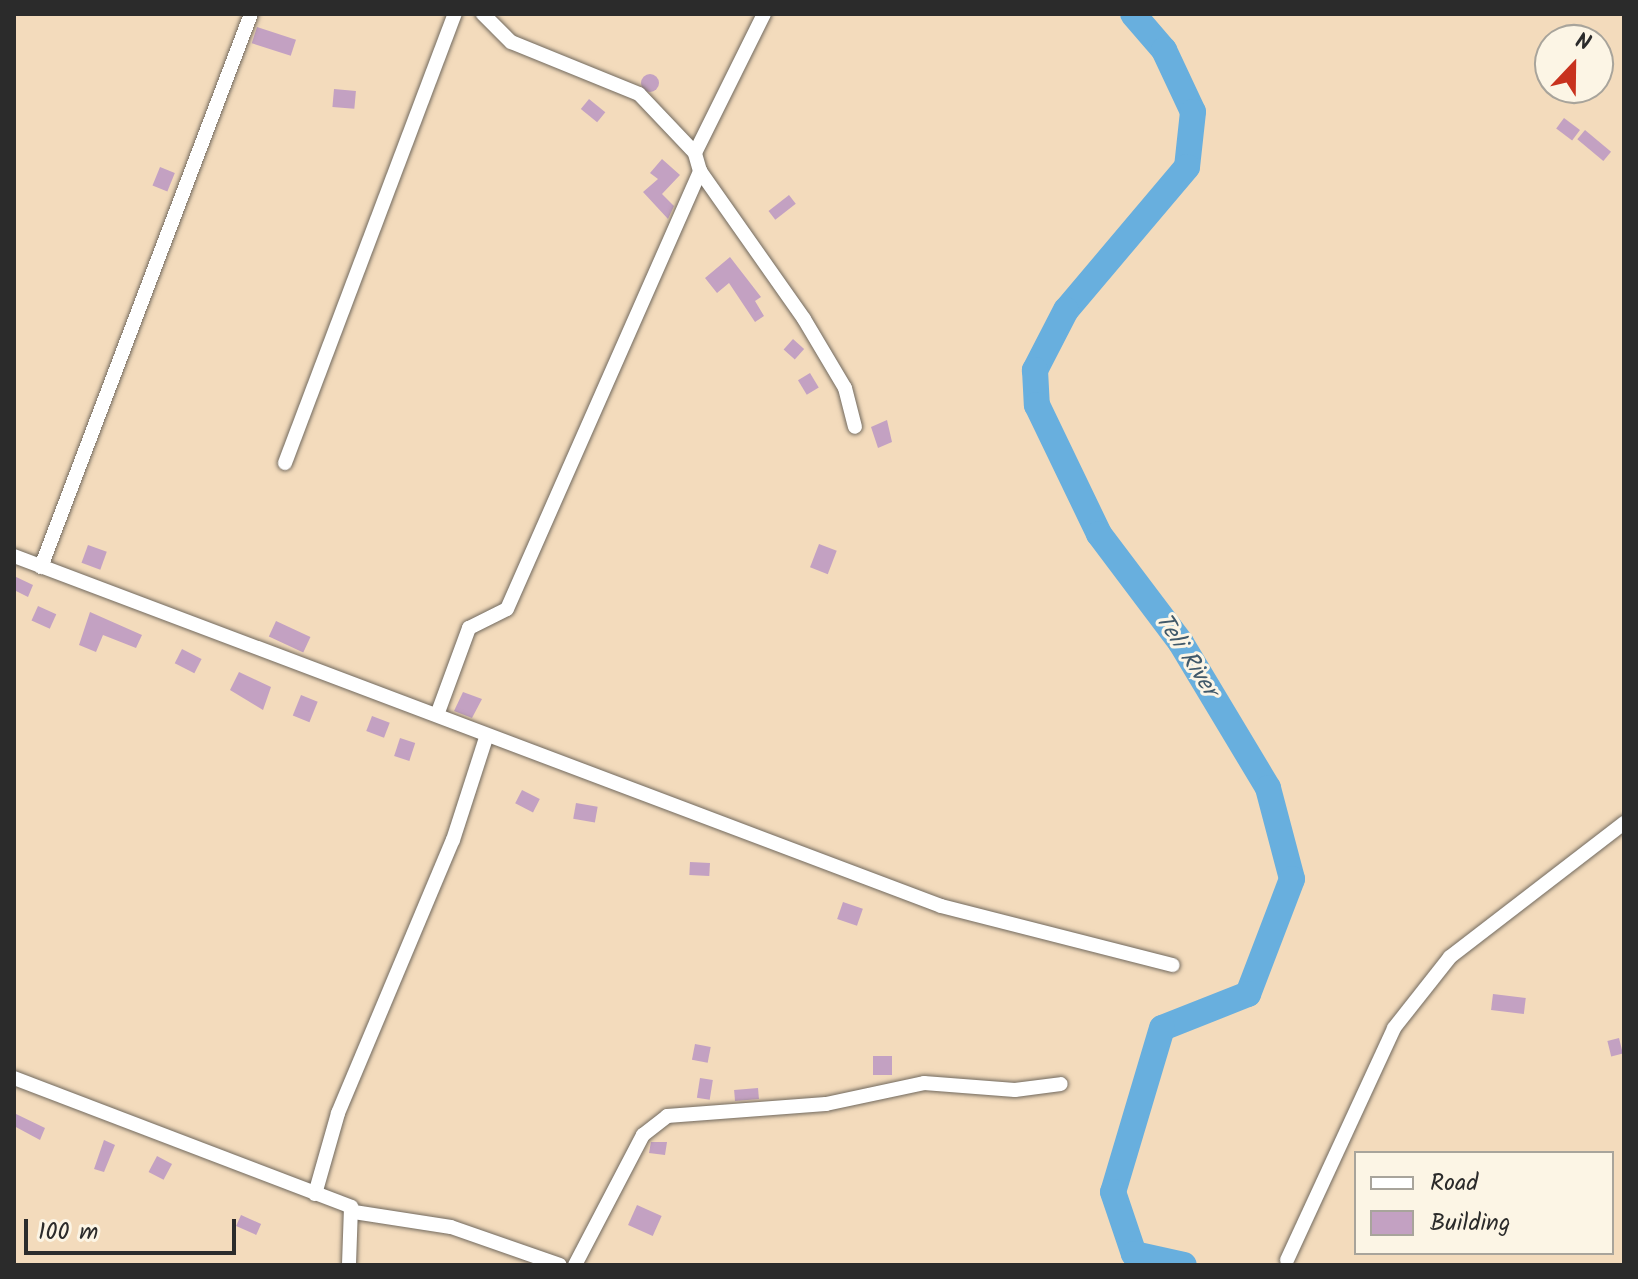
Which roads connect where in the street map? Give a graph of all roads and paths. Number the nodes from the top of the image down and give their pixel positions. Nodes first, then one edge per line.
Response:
1 (251, 14) edge
2 (455, 14) edge
3 (483, 14) edge
4 (764, 14) edge
5 (695, 153) junction
6 (700, 171) junction
7 (855, 427) dead end
8 (285, 463) dead end
9 (14, 556) edge
10 (41, 567) junction
11 (437, 715) junction
12 (486, 738) junction
13 (1624, 823) edge
14 (1173, 965) dead end
15 (14, 1078) edge
16 (1061, 1084) dead end
17 (315, 1194) junction
18 (354, 1212) junction
19 (1287, 1260) dead end
20 (349, 1265) edge
21 (560, 1265) edge
22 (575, 1265) edge

1 - 10 street
2 - 8 street
3 - 5 street
4 - 5 street
5 - 6 street
6 - 7 street
6 - 11 street
9 - 10 street
10 - 11 street
11 - 12 street
12 - 14 street
12 - 17 street
13 - 19 street
15 - 17 street
16 - 22 street
17 - 18 street
18 - 20 street
18 - 21 street

